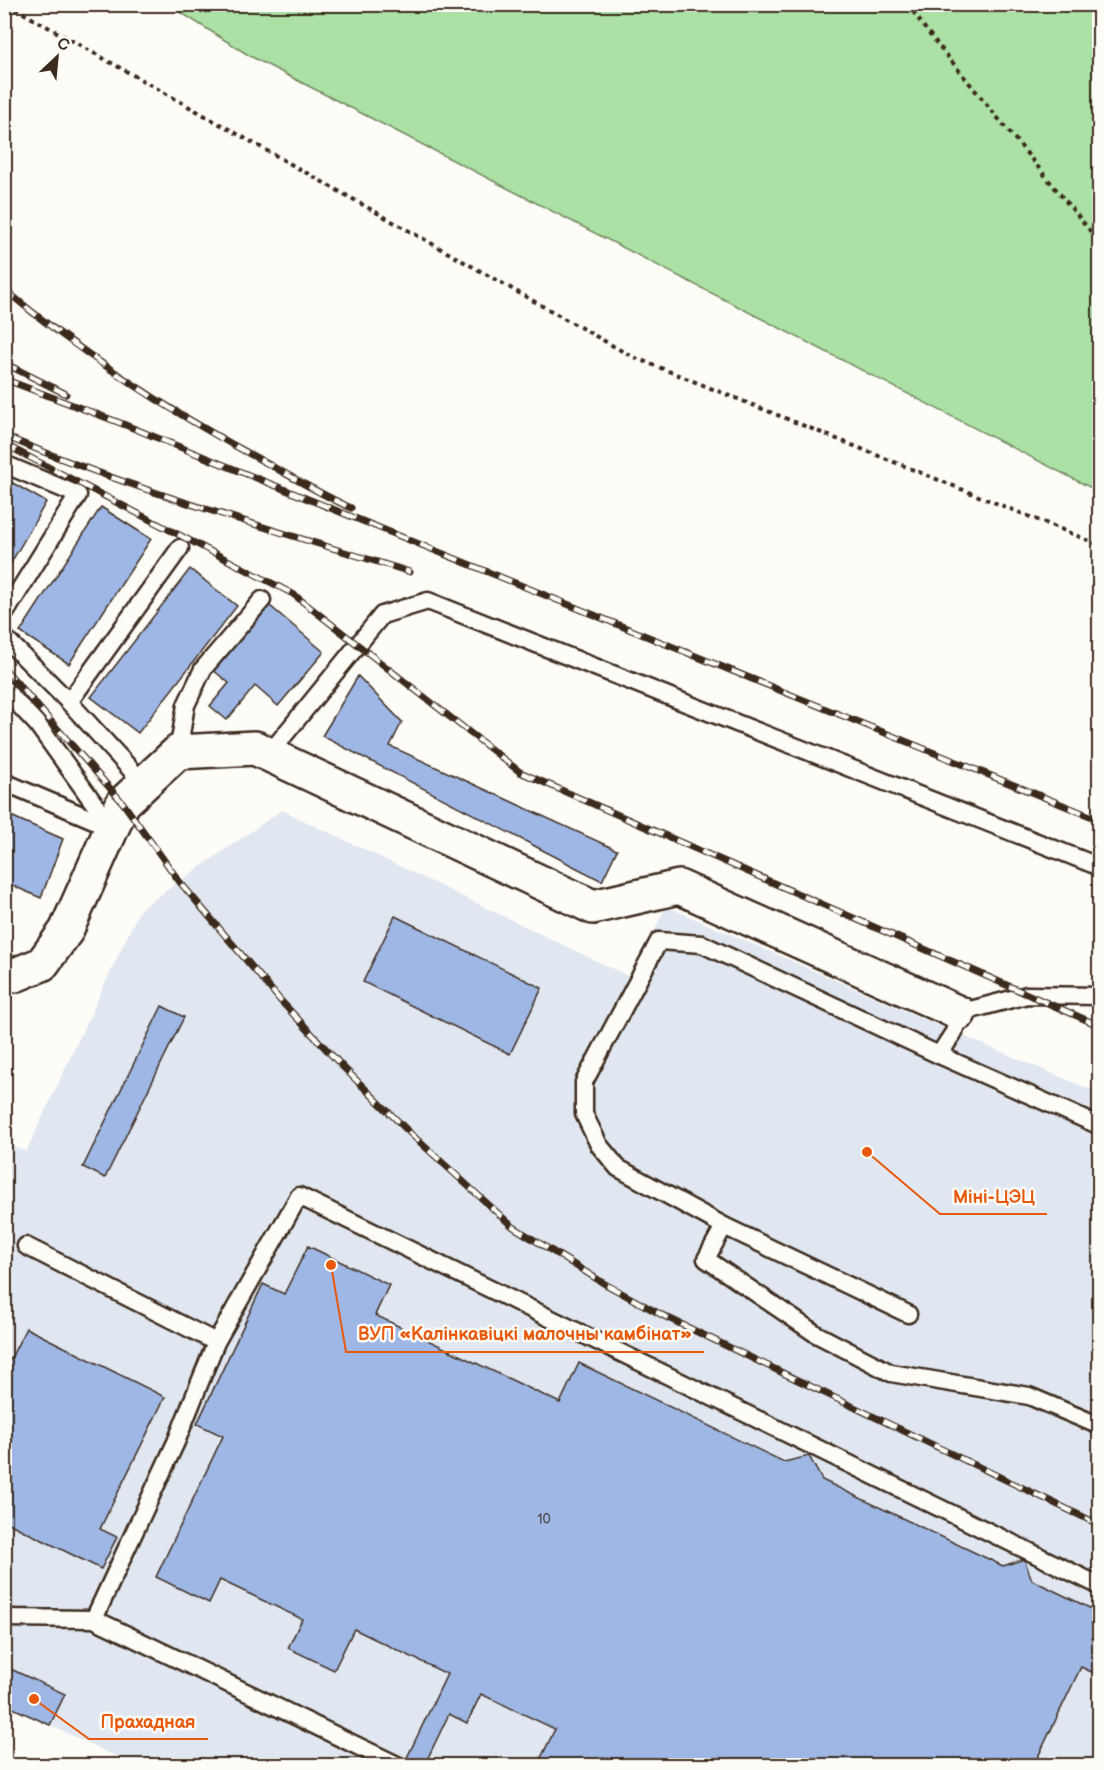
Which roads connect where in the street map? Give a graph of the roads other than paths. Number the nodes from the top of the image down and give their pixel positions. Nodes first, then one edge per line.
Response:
1 (4, 464) edge
2 (180, 548) dead end
3 (262, 600) dead end
4 (4, 615) edge
5 (4, 637) edge
6 (4, 689) edge
7 (69, 702) junction
8 (178, 752) junction
9 (269, 754) junction
10 (4, 782) edge
11 (144, 784) junction
12 (111, 827) junction
13 (1100, 867) edge
14 (4, 975) edge
15 (1100, 996) edge
16 (959, 1013) junction
17 (939, 1055) junction
18 (1100, 1126) edge
19 (724, 1226) junction
20 (26, 1246) dead end
21 (908, 1314) dead end
22 (216, 1342) junction
23 (1100, 1426) edge
24 (1100, 1586) edge
25 (4, 1618) edge
26 (94, 1619) junction
27 (399, 1766) edge

1 - 4 lane
2 - 7 lane
3 - 8 lane
5 - 7 lane
6 - 12 lane
7 - 11 lane
8 - 9 street
8 - 11 street
9 - 13 lane
9 - 16 street
10 - 12 lane
11 - 12 street
12 - 14 street
15 - 16 lane
16 - 17 lane
17 - 18 lane
17 - 19 lane
19 - 21 lane
19 - 23 lane
20 - 22 lane
22 - 24 lane
22 - 26 lane
25 - 26 lane
26 - 27 lane

